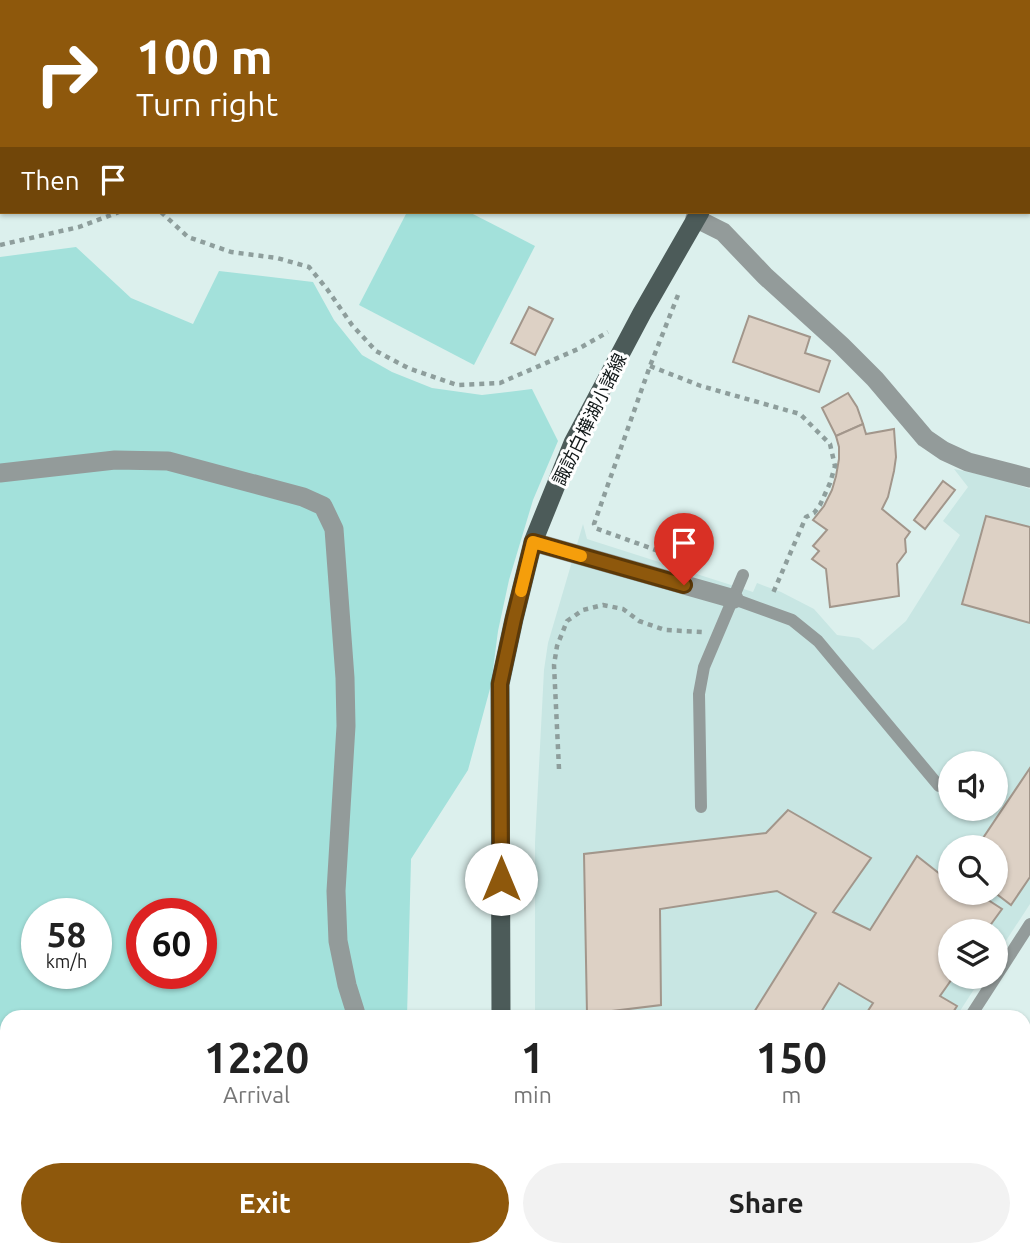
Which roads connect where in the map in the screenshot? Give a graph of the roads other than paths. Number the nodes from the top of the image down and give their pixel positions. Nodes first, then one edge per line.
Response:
1 (697, 215) edge
2 (0, 472) edge
3 (1030, 478) edge
4 (533, 542) junction
5 (743, 575) dead end
6 (734, 599) junction
7 (938, 785) edge
8 (701, 807) dead end
9 (1030, 924) edge
10 (355, 1010) edge
11 (501, 1010) edge
12 (975, 1010) edge

1 - 3 street
1 - 4 main road, 諏訪白樺湖小諸線
2 - 10 street
4 - 6 street
4 - 11 main road, 諏訪白樺湖小諸線
5 - 6 lane
6 - 7 lane
6 - 8 lane
9 - 12 lane

